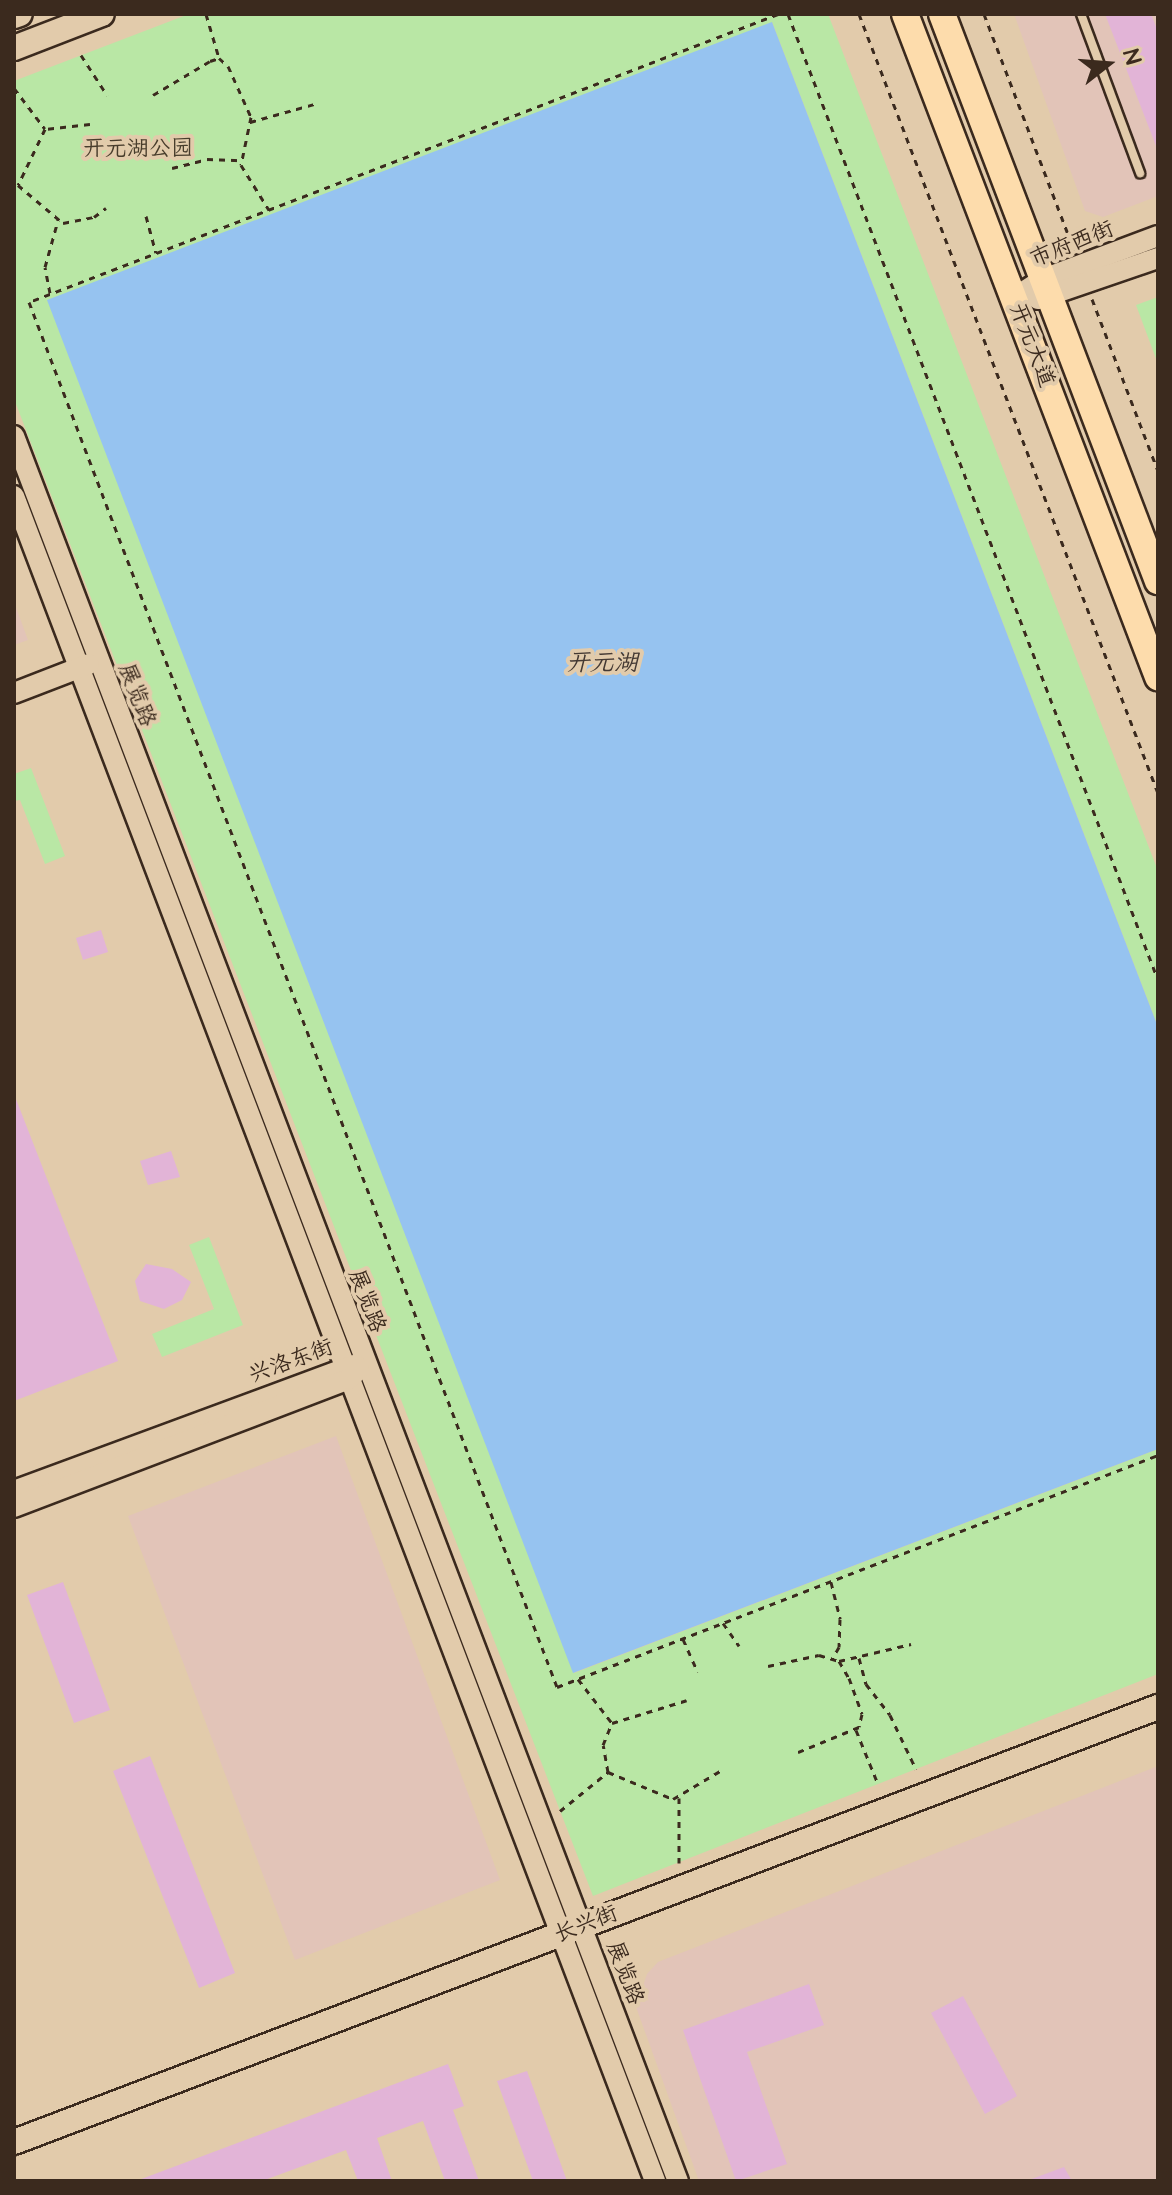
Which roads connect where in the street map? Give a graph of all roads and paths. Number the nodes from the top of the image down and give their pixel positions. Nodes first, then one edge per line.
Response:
1 (20, 14) edge
2 (102, 14) edge
3 (206, 14) edge
4 (778, 14) edge
5 (788, 14) edge
6 (859, 14) edge
7 (905, 14) edge
8 (943, 14) edge
9 (984, 14) edge
10 (1081, 14) edge
11 (14, 16) edge
12 (14, 48) edge
13 (81, 55) dead end
14 (219, 58) junction
15 (14, 88) edge
16 (107, 95) dead end
17 (153, 95) dead end
18 (318, 103) dead end
19 (250, 122) junction
20 (90, 124) dead end
21 (45, 129) junction
22 (241, 160) junction
23 (172, 168) dead end
24 (1140, 173) dead end
25 (16, 185) edge
26 (106, 208) dead end
27 (269, 210) junction
28 (146, 216) dead end
29 (58, 220) junction
30 (1158, 236) edge
31 (156, 253) junction
32 (1158, 258) edge
33 (1083, 275) junction
34 (1046, 289) junction
35 (50, 294) junction
36 (1014, 298) junction
37 (14, 436) edge
38 (1158, 471) edge
39 (14, 496) edge
40 (1157, 575) edge
41 (96, 653) junction
42 (76, 661) junction
43 (1158, 677) edge
44 (14, 678) edge
45 (14, 693) edge
46 (1158, 793) edge
47 (1158, 980) edge
48 (365, 1364) junction
49 (346, 1372) junction
50 (1158, 1455) edge
51 (14, 1491) edge
52 (14, 1507) edge
53 (831, 1581) junction
54 (723, 1623) junction
55 (683, 1638) junction
56 (911, 1644) dead end
57 (739, 1646) dead end
58 (859, 1658) junction
59 (832, 1659) junction
60 (839, 1661) junction
61 (768, 1666) dead end
62 (698, 1672) dead end
63 (577, 1679) junction
64 (687, 1700) dead end
65 (1158, 1707) edge
66 (612, 1723) junction
67 (1158, 1724) edge
68 (856, 1730) junction
69 (798, 1752) dead end
70 (916, 1769) dead end
71 (720, 1771) dead end
72 (608, 1772) junction
73 (878, 1784) dead end
74 (679, 1798) junction
75 (560, 1811) dead end
76 (679, 1863) dead end
77 (575, 1937) junction
78 (14, 2142) edge
79 (14, 2158) edge
80 (655, 2181) edge
81 (678, 2181) edge

1 - 11 main road
2 - 12 main road
3 - 14 path
4 - 27 path
5 - 47 path
6 - 46 path
7 - 36 main road, 开元大道
8 - 34 main road, 开元大道
9 - 33 path
10 - 24 lane
13 - 16 path
14 - 17 path
14 - 19 path
15 - 21 path
18 - 19 path
19 - 22 path
20 - 21 path
21 - 25 path
22 - 23 path
22 - 27 path
25 - 29 path
26 - 29 path
27 - 31 path
28 - 31 path
29 - 35 path
30 - 33 street, 市府西街
31 - 35 path
32 - 33 street, 市府西街
33 - 34 street, 市府西街
33 - 38 path
34 - 36 street, 市府西街
34 - 40 main road, 开元大道
35 - 63 path
36 - 43 main road, 开元大道
37 - 41 street, 展览路
39 - 42 street, 展览路
41 - 42 street
41 - 48 street, 展览路
42 - 44 street
42 - 45 street
42 - 49 street, 展览路
48 - 49 street, 兴洛东街
48 - 77 street, 展览路
49 - 51 street, 兴洛东街
49 - 52 street, 兴洛东街
49 - 77 street, 展览路
50 - 53 path
53 - 54 path
53 - 59 path
54 - 55 path
54 - 57 path
55 - 62 path
55 - 63 path
56 - 58 path
58 - 60 path
58 - 70 path
59 - 60 path
59 - 61 path
60 - 68 path
63 - 66 path
64 - 66 path
65 - 77 main road, 长兴街
66 - 72 path
67 - 77 main road, 长兴街
68 - 69 path
68 - 73 path
71 - 74 path
72 - 74 path
72 - 75 path
74 - 76 path
77 - 78 main road, 长兴街
77 - 79 main road, 长兴街
77 - 80 street, 展览路
77 - 81 street, 展览路

